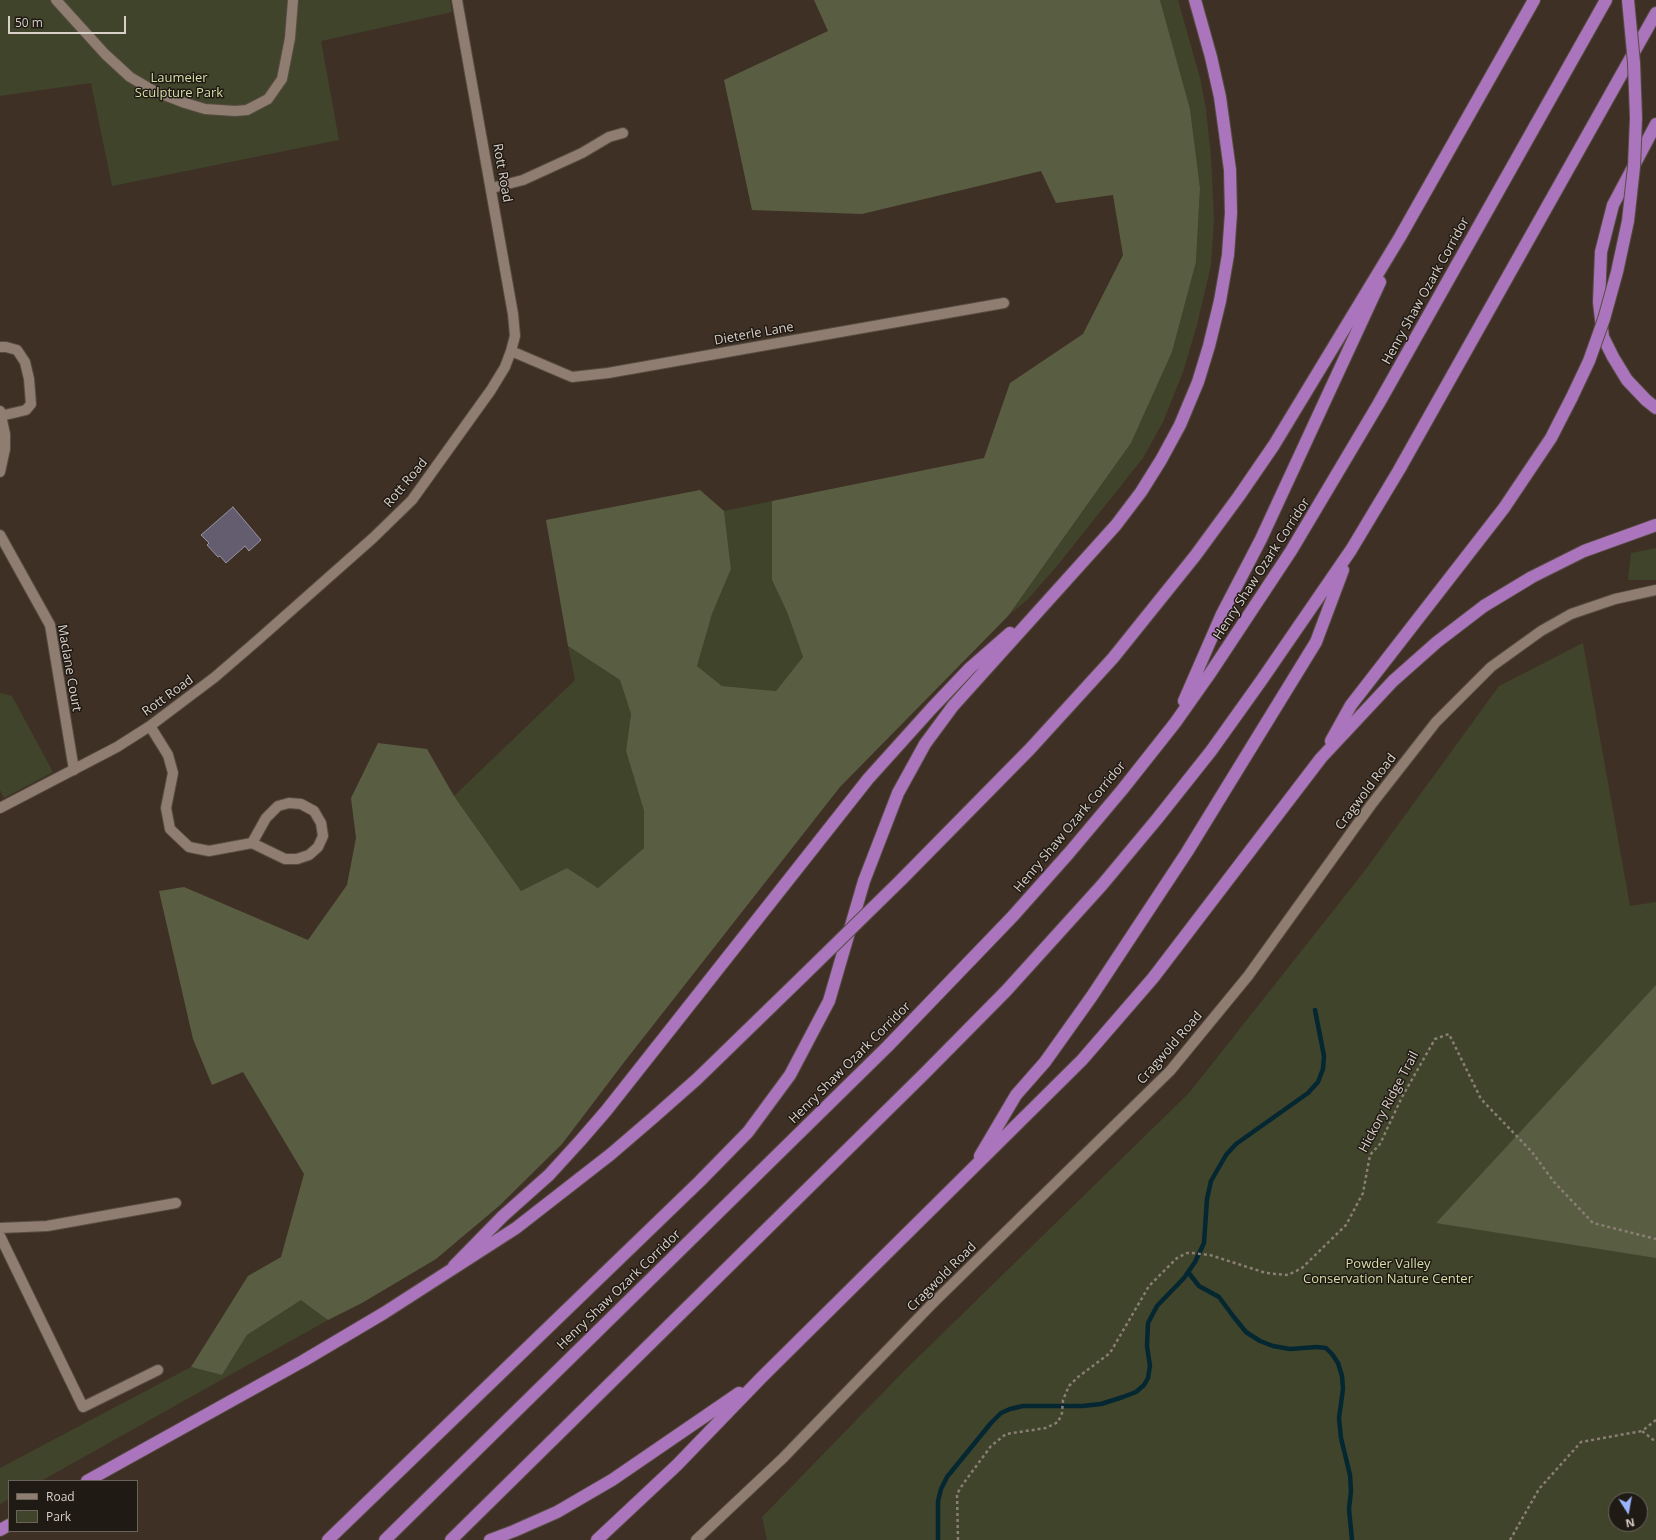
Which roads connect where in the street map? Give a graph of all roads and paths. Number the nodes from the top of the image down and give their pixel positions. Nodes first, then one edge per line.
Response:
1 (56, 0) edge
2 (293, 0) edge
3 (457, 0) edge
4 (1195, 0) edge
5 (1534, 0) edge
6 (1606, 0) edge
7 (1628, 0) edge
8 (1656, 13) edge
9 (1656, 124) edge
10 (623, 133) dead end
11 (492, 188) junction
12 (1400, 237) junction
13 (1004, 303) dead end
14 (0, 347) edge
15 (511, 351) junction
16 (1656, 408) edge
17 (0, 413) edge
18 (0, 472) edge
19 (1656, 525) edge
20 (0, 535) edge
21 (1351, 550) junction
22 (1656, 590) edge
23 (1044, 604) junction
24 (1175, 723) junction
25 (150, 726) junction
26 (1321, 758) junction
27 (74, 770) junction
28 (0, 808) edge
29 (252, 843) junction
30 (972, 1169) junction
31 (176, 1203) dead end
32 (0, 1228) edge
33 (0, 1236) edge
34 (1656, 1239) edge
35 (454, 1266) junction
36 (158, 1370) dead end
37 (761, 1378) junction
38 (1656, 1420) edge
39 (1642, 1431) junction
40 (1656, 1442) edge
41 (89, 1480) edge
42 (328, 1540) edge
43 (385, 1540) edge
44 (451, 1540) edge
45 (490, 1540) edge
46 (597, 1540) edge
47 (696, 1540) edge
48 (958, 1540) edge
49 (1510, 1540) edge

1 - 2 street
3 - 11 street, Rott Road
4 - 23 highway
5 - 12 highway
6 - 24 highway, Henry Shaw Ozark Corridor
7 - 26 highway, bridge
8 - 21 highway
9 - 16 highway
10 - 11 street
11 - 15 street, Rott Road
12 - 24 highway
12 - 35 highway, bridge
13 - 15 street, Dieterle Lane
14 - 17 street
15 - 25 street, Rott Road
17 - 18 street
19 - 26 highway
20 - 27 street, Maclane Court
21 - 30 highway
21 - 44 highway
22 - 47 street, Cragwold Road
23 - 35 highway
23 - 42 highway
24 - 43 highway, Henry Shaw Ozark Corridor
25 - 27 street, Rott Road
25 - 29 street
26 - 30 highway
27 - 28 street, Rott Road
29 - 29 street
30 - 37 highway
31 - 32 street
33 - 36 street
34 - 48 path, Hickory Ridge Trail
35 - 41 highway
37 - 45 highway
37 - 46 highway
38 - 39 path
39 - 40 path
39 - 49 path

